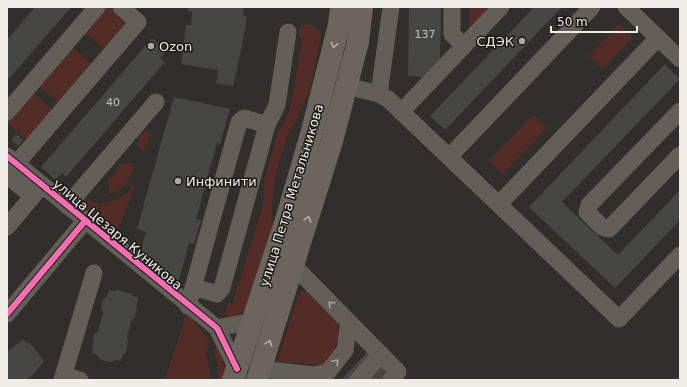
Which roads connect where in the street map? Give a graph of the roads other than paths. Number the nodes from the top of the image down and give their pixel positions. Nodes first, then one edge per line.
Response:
1 (98, 7) edge
2 (120, 7) edge
3 (341, 7) edge
4 (362, 7) edge
5 (391, 7) edge
6 (452, 7) edge
7 (501, 7) edge
8 (626, 7) edge
9 (585, 9) edge
10 (288, 32) dead end
11 (658, 38) junction
12 (464, 46) junction
13 (680, 59) edge
14 (347, 86) junction
15 (379, 94) junction
16 (156, 102) dead end
17 (680, 110) edge
18 (7, 112) edge
19 (401, 112) junction
20 (267, 125) junction
21 (680, 155) edge
22 (449, 157) junction
23 (10, 165) edge
24 (50, 199) junction
25 (499, 204) junction
26 (84, 221) junction
27 (7, 227) edge
28 (680, 255) edge
29 (293, 265) junction
30 (94, 273) dead end
31 (193, 287) junction
32 (188, 306) junction
33 (7, 314) edge
34 (253, 321) junction
35 (349, 322) junction
36 (217, 328) junction
37 (381, 354) junction
38 (235, 374) edge
39 (259, 375) edge
40 (63, 377) edge
41 (318, 378) edge
42 (80, 380) edge
43 (358, 380) edge
44 (391, 380) edge

1 - 18 street
2 - 23 street
3 -> 34 main road, улица Петра Метальникова
4 - 14 main road, улица Петра Метальникова
5 - 15 street
6 - 12 street
7 - 12 street
8 - 11 street
9 - 22 street
10 - 20 street
11 - 13 street
11 - 25 street
12 - 19 street
14 - 15 street
29 -> 14 main road, улица Петра Метальникова
15 - 19 street
16 - 24 street
17 - 21 street
19 - 22 street
20 - 31 street
20 - 31 street
22 - 25 street
23 - 24 street, улица Цезаря Куникова
24 - 26 street, улица Цезаря Куникова
24 - 27 street
25 - 28 street
26 - 32 street, улица Цезаря Куникова
26 - 33 street
35 -> 29 street
39 -> 29 main road, улица Петра Метальникова
30 - 40 street
31 - 32 street
32 - 36 street, улица Цезаря Куникова
34 - 36 street
34 - 38 main road, улица Петра Метальникова
35 - 37 street
41 -> 35 street
36 - 38 street
37 - 43 street
37 - 44 street
39 - 41 street
40 - 42 street

